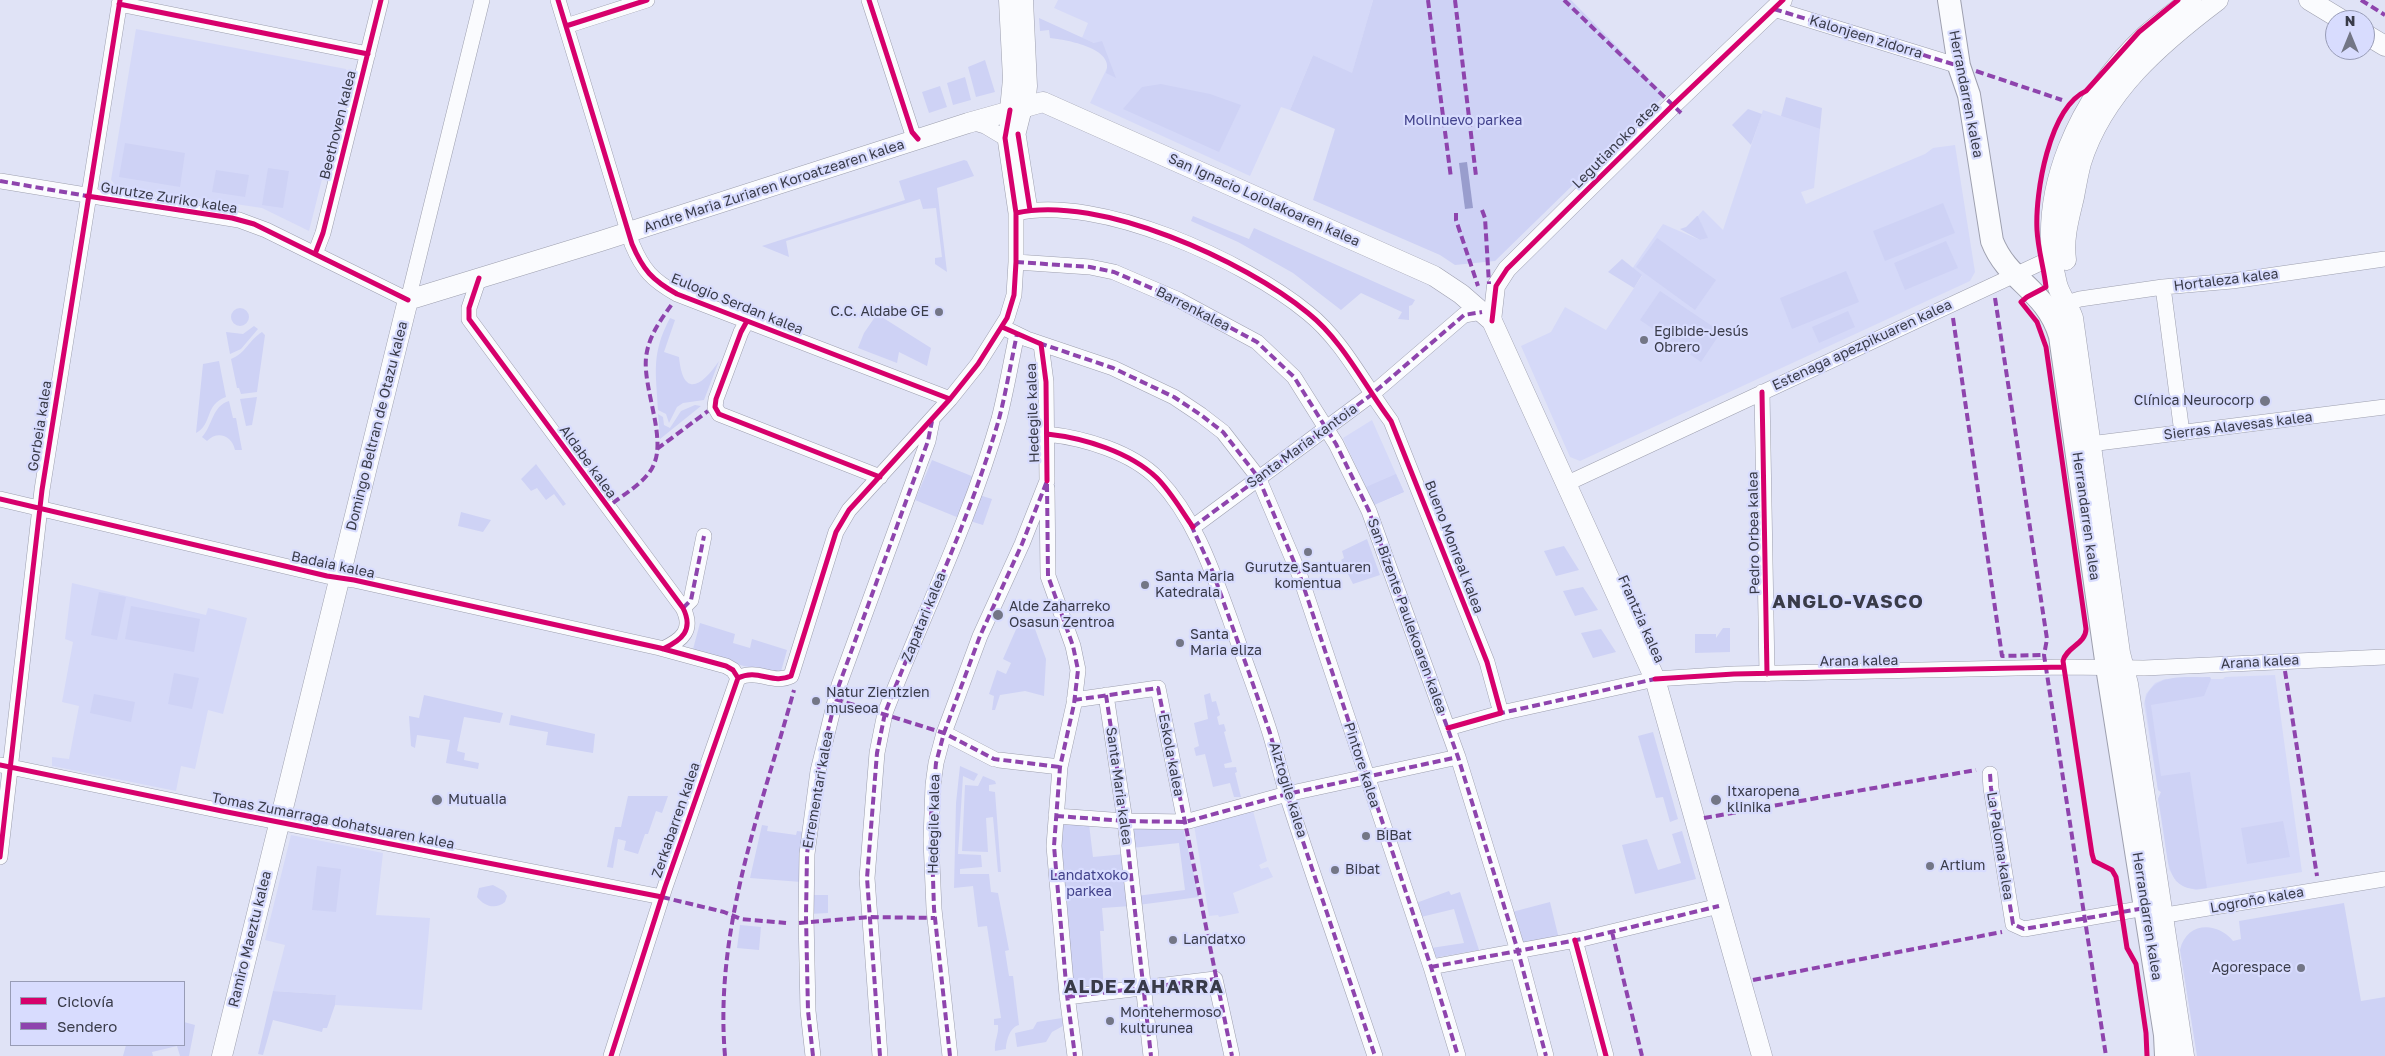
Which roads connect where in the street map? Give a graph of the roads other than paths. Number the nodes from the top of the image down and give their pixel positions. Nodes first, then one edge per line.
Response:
1 (382, 0) edge
2 (482, 0) edge
3 (558, 0) edge
4 (647, 0) edge
5 (869, 0) edge
6 (1009, 0) edge
7 (1023, 0) edge
8 (1949, 0) edge
9 (2191, 0) edge
10 (2218, 0) edge
11 (2309, 0) edge
12 (120, 2) edge
13 (1779, 4) edge
14 (2326, 10) edge
15 (566, 26) junction
16 (368, 54) junction
17 (1959, 66) junction
18 (1017, 108) junction
19 (972, 122) junction
20 (1005, 138) junction
21 (918, 139) junction
22 (0, 182) edge
23 (88, 196) junction
24 (1023, 211) junction
25 (628, 232) junction
26 (1995, 248) junction
27 (314, 254) junction
28 (2059, 254) junction
29 (2385, 258) edge
30 (1016, 262) junction
31 (2016, 276) junction
32 (479, 278) junction
33 (1992, 284) junction
34 (2164, 287) junction
35 (408, 300) junction
36 (2067, 303) junction
37 (1487, 316) junction
38 (747, 321) junction
39 (1002, 327) junction
40 (1016, 334) junction
41 (1041, 344) junction
42 (2061, 345) junction
43 (1762, 392) junction
44 (1371, 395) junction
45 (950, 399) junction
46 (2385, 407) edge
47 (932, 421) junction
48 (1328, 429) junction
49 (2182, 433) junction
50 (1048, 434) junction
51 (2090, 444) junction
52 (880, 477) junction
53 (1258, 477) junction
54 (1047, 481) junction
55 (1568, 483) junction
56 (0, 499) edge
57 (39, 508) junction
58 (1192, 527) junction
59 (704, 536) dead end
60 (339, 578) junction
61 (683, 608) junction
62 (663, 649) junction
63 (2385, 657) edge
64 (2115, 667) junction
65 (1767, 674) junction
66 (738, 678) junction
67 (1655, 679) junction
68 (1106, 695) junction
69 (1074, 700) junction
70 (1501, 713) junction
71 (1448, 728) junction
72 (944, 733) junction
73 (1458, 757) junction
74 (5, 766) edge
75 (1060, 767) junction
76 (1990, 774) dead end
77 (1365, 776) junction
78 (1287, 794) junction
79 (1056, 816) junction
80 (1125, 821) junction
81 (279, 822) junction
82 (1185, 822) junction
83 (0, 857) edge
84 (2385, 878) edge
85 (662, 897) junction
86 (1719, 906) junction
87 (2154, 912) junction
88 (2011, 919) joint
89 (1575, 940) junction
90 (1518, 950) junction
91 (1431, 967) junction
92 (1143, 988) junction
93 (1067, 997) junction
94 (222, 1056) edge
95 (611, 1056) edge
96 (813, 1056) edge
97 (880, 1056) edge
98 (950, 1056) edge
99 (1074, 1056) edge
100 (1150, 1056) edge
101 (1232, 1056) edge
102 (1375, 1056) edge
103 (1458, 1056) edge
104 (1546, 1056) edge
105 (1606, 1056) edge
106 (1762, 1056) edge
107 (2166, 1056) edge
108 (2184, 1056) edge

1 - 16 street, Beethoven kalea
2 - 35 street, Domingo Beltran de Otazu kalea
3 - 15 street, Eulogio Serdan kalea
4 - 15 street
5 - 21 street
6 - 18 main road
7 - 18 main road
8 - 17 main road, Herrandarren kalea
9 - 28 main road
10 - 28 main road
11 - 14 main road
12 - 16 street
12 - 23 street, Gorbeia kalea
13 - 17 street, Kalonjeen zidorra
13 - 37 street, Legutianoko atea
15 - 25 street, Eulogio Serdan kalea
16 - 27 street, Beethoven kalea
17 - 26 main road, Herrandarren kalea
18 - 19 main road, Andre Maria Zuriaren Koroatzearen kalea
18 - 20 street
18 - 24 street
18 - 37 main road, San Ignacio Loiolakoaren kalea
19 - 20 street
19 - 21 main road, Andre Maria Zuriaren Koroatzearen kalea
20 - 24 street
21 - 25 main road, Andre Maria Zuriaren Koroatzearen kalea
22 - 23 street, Gurutze Zuriko kalea
23 - 27 street, Gurutze Zuriko kalea
23 - 57 street, Gorbeia kalea
24 - 30 street
24 - 44 street, Bueno Monreal kalea
25 - 32 main road, Andre Maria Zuriaren Koroatzearen kalea
25 - 38 street, Eulogio Serdan kalea
26 - 31 main road, Herrandarren kalea
26 - 33 street
27 - 35 street, Gurutze Zuriko kalea
28 - 31 street, Estenaga apezpikuaren kalea
28 - 36 main road, Herrandarren kalea
29 - 34 street, Hortaleza kalea
30 - 39 street
30 - 48 street, Barrenkalea
31 - 33 street, Estenaga apezpikuaren kalea
31 - 42 main road, Herrandarren kalea
32 - 35 main road, Andre Maria Zuriaren Koroatzearen kalea
32 - 61 street, Aldabe kalea
33 - 43 street, Estenaga apezpikuaren kalea
34 - 36 street, Hortaleza kalea
34 - 49 street
35 - 60 main road, Domingo Beltran de Otazu kalea
36 - 42 main road
36 - 51 main road, Herrandarren kalea
37 - 44 street, Santa Maria kantoia
37 - 55 main road, Frantzia kalea
38 - 45 street, Eulogio Serdan kalea
38 - 52 street
39 - 40 street, Pintore kalea
39 - 45 street
40 - 41 street, Pintore kalea
40 - 97 street, Zapatari kalea
41 - 50 street, Hedegile kalea
41 - 53 street, Pintore kalea
42 - 64 main road, Herrandarren kalea
43 - 55 street, Estenaga apezpikuaren kalea
43 - 65 street, Pedro Orbea kalea
44 - 48 street, Santa Maria kantoia
44 - 70 street, Bueno Monreal kalea
45 - 47 street
46 - 49 street, Sierras Alavesas kalea
47 - 52 street
47 - 96 street, Errementari kalea
48 - 53 street, Santa Maria kantoia
48 - 71 street, San Bizente Paulekoaren kalea
49 - 51 street, Sierras Alavesas kalea
50 - 54 street, Hedegile kalea
50 - 58 street, Aiztogile kalea
51 - 64 main road, Herrandarren kalea
52 - 66 street
53 - 58 street, Santa Maria kantoia
53 - 77 street, Pintore kalea
54 - 69 street
54 - 72 street, Hedegile kalea
55 - 67 main road, Frantzia kalea
56 - 57 street, Badaia kalea
57 - 60 street, Badaia kalea
57 - 74 street, Gorbeia kalea
58 - 78 street, Aiztogile kalea
59 - 61 street
60 - 62 street, Badaia kalea
60 - 81 main road, Domingo Beltran de Otazu kalea
61 - 62 street
62 - 66 street, Badaia kalea
63 - 64 street, Arana kalea
64 - 65 street, Arana kalea
64 - 87 main road, Herrandarren kalea
65 - 67 street, Arana kalea
66 - 85 street, Zerkabarren kalea
67 - 70 street, Arana kalea
67 - 86 main road, Frantzia kalea
68 - 69 street
68 - 80 street, Santa Maria kalea
68 - 82 street, Eskola kalea
69 - 75 street
70 - 71 street, Arana kalea
71 - 73 street, San Bizente Paulekoaren kalea
72 - 75 street
72 - 98 street, Hedegile kalea
73 - 77 street
73 - 90 street, San Bizente Paulekoaren kalea
74 - 81 street, Tomas Zumarraga dohatsuaren kalea
74 - 83 street, Gorbeia kalea
75 - 79 street
76 - 88 street, La Paloma kalea
77 - 78 street
77 - 91 street, Pintore kalea
78 - 82 street
78 - 102 street, Aiztogile kalea
79 - 80 street
79 - 93 street
80 - 82 street
80 - 92 street, Santa Maria kalea
81 - 85 street, Tomas Zumarraga dohatsuaren kalea
81 - 94 main road, Ramiro Maeztu kalea
84 - 87 street, Logroño kalea
85 - 95 street, Zerkabarren kalea
86 - 89 street
86 - 106 main road, Frantzia kalea
87 - 88 street, Logroño kalea
87 - 107 main road, Herrandarren kalea
87 - 108 main road, Herrandarren kalea
89 - 90 street
89 - 105 street
90 - 91 street
90 - 104 street, San Bizente Paulekoaren kalea
91 - 103 street, Pintore kalea
92 - 93 street
92 - 100 street, Santa Maria kalea
92 - 101 street
93 - 99 street

